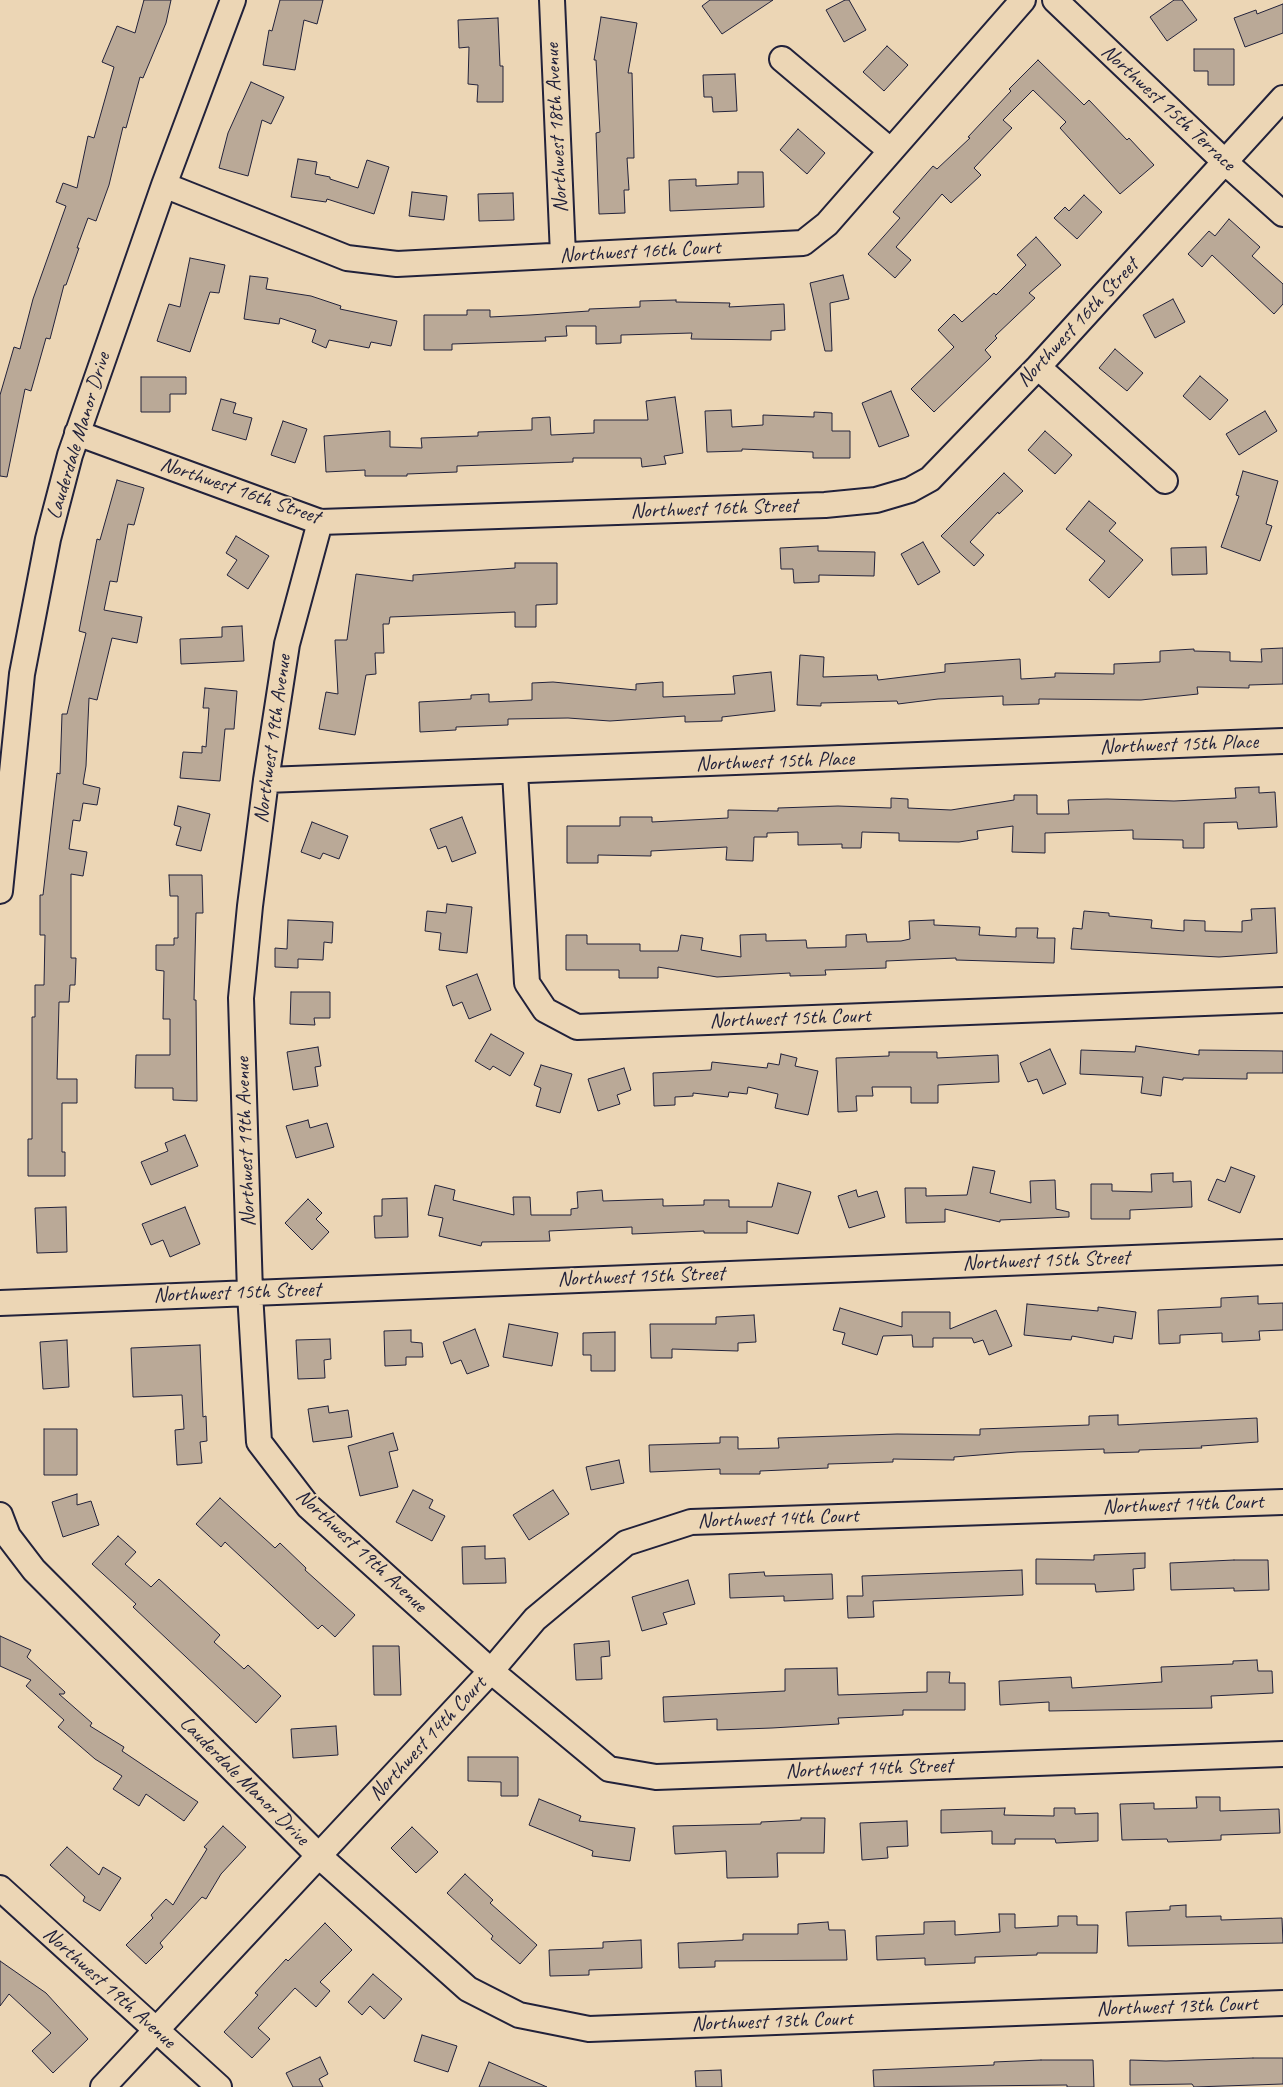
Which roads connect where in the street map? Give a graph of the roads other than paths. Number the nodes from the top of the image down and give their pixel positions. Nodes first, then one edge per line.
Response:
1 (233, 0) edge
2 (552, 0) edge
3 (1023, 0) edge
4 (1055, 0) edge
5 (782, 59) dead end
6 (1283, 98) edge
7 (890, 152) junction
8 (1226, 163) junction
9 (164, 185) junction
10 (1283, 214) edge
11 (562, 255) junction
12 (1038, 367) junction
13 (77, 433) junction
14 (1165, 481) dead end
15 (320, 522) junction
16 (1283, 741) edge
17 (515, 772) junction
18 (266, 780) junction
19 (0, 890) edge
20 (1283, 1000) edge
21 (1283, 1252) edge
22 (250, 1293) junction
23 (0, 1303) edge
24 (1283, 1502) edge
25 (0, 1516) edge
26 (491, 1671) junction
27 (1283, 1754) edge
28 (319, 1856) junction
29 (0, 1888) edge
30 (1283, 2003) edge
31 (156, 2031) junction
32 (103, 2087) edge
33 (219, 2087) edge

1 - 9 street, Lauderdale Manor Drive
2 - 11 street, Northwest 18th Avenue
3 - 7 street, Northwest 16th Court
4 - 8 street, Northwest 15th Terrace
5 - 7 street
6 - 8 street, Northwest 16th Street
7 - 11 street, Northwest 16th Court
8 - 10 street, Northwest 15th Terrace
8 - 12 street, Northwest 16th Street
9 - 11 street, Northwest 16th Court
9 - 13 street, Lauderdale Manor Drive
12 - 14 street
12 - 15 street, Northwest 16th Street
13 - 15 street, Northwest 16th Street
13 - 19 street, Lauderdale Manor Drive
15 - 18 street, Northwest 19th Avenue
16 - 17 street, Northwest 15th Place
17 - 18 street, Northwest 15th Place
17 - 20 street, Northwest 15th Court
18 - 22 street, Northwest 19th Avenue
21 - 22 street, Northwest 15th Street
22 - 23 street, Northwest 15th Street
22 - 26 street, Northwest 19th Avenue
24 - 26 street, Northwest 14th Court
25 - 28 street, Lauderdale Manor Drive
26 - 27 street, Northwest 14th Street
26 - 28 street, Northwest 14th Court
28 - 30 street, Northwest 13th Court
28 - 31 street, Lauderdale Manor Drive
29 - 31 street, Northwest 19th Avenue
31 - 32 street, Lauderdale Manor Drive
31 - 33 street, Northwest 19th Avenue

